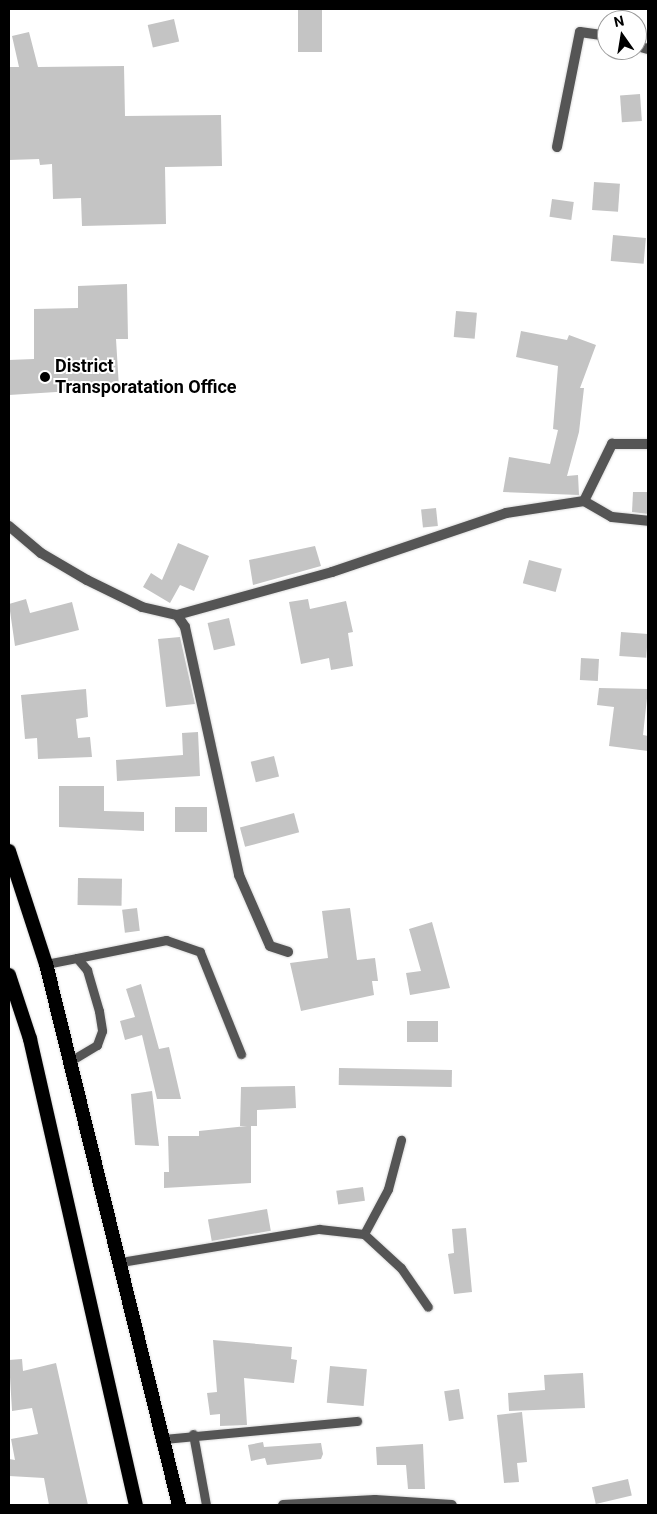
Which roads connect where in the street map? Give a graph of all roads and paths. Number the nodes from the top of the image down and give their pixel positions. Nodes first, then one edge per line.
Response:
1 (597, 35) edge
2 (556, 147) dead end
3 (648, 444) edge
4 (584, 502) junction
5 (648, 520) edge
6 (9, 526) edge
7 (177, 615) junction
8 (9, 851) edge
9 (288, 952) dead end
10 (77, 958) junction
11 (46, 964) junction
12 (9, 974) edge
13 (242, 1054) dead end
14 (70, 1061) junction
15 (401, 1140) dead end
16 (364, 1234) junction
17 (121, 1262) junction
18 (428, 1307) dead end
19 (356, 1420) dead end
20 (193, 1434) junction
21 (163, 1438) junction
22 (136, 1505) edge
23 (179, 1505) edge
24 (206, 1505) edge
25 (283, 1505) edge
26 (452, 1505) edge

1 - 2 street
3 - 4 street
4 - 5 street
4 - 7 street
6 - 7 street
7 - 9 street
8 - 11 highway
10 - 11 lane
10 - 13 lane
10 - 14 lane
11 - 14 highway
12 - 22 highway
14 - 17 highway
15 - 16 lane
16 - 17 lane
16 - 18 lane
17 - 21 highway
19 - 20 lane
20 - 21 lane
20 - 24 lane
21 - 23 highway
25 - 26 street

